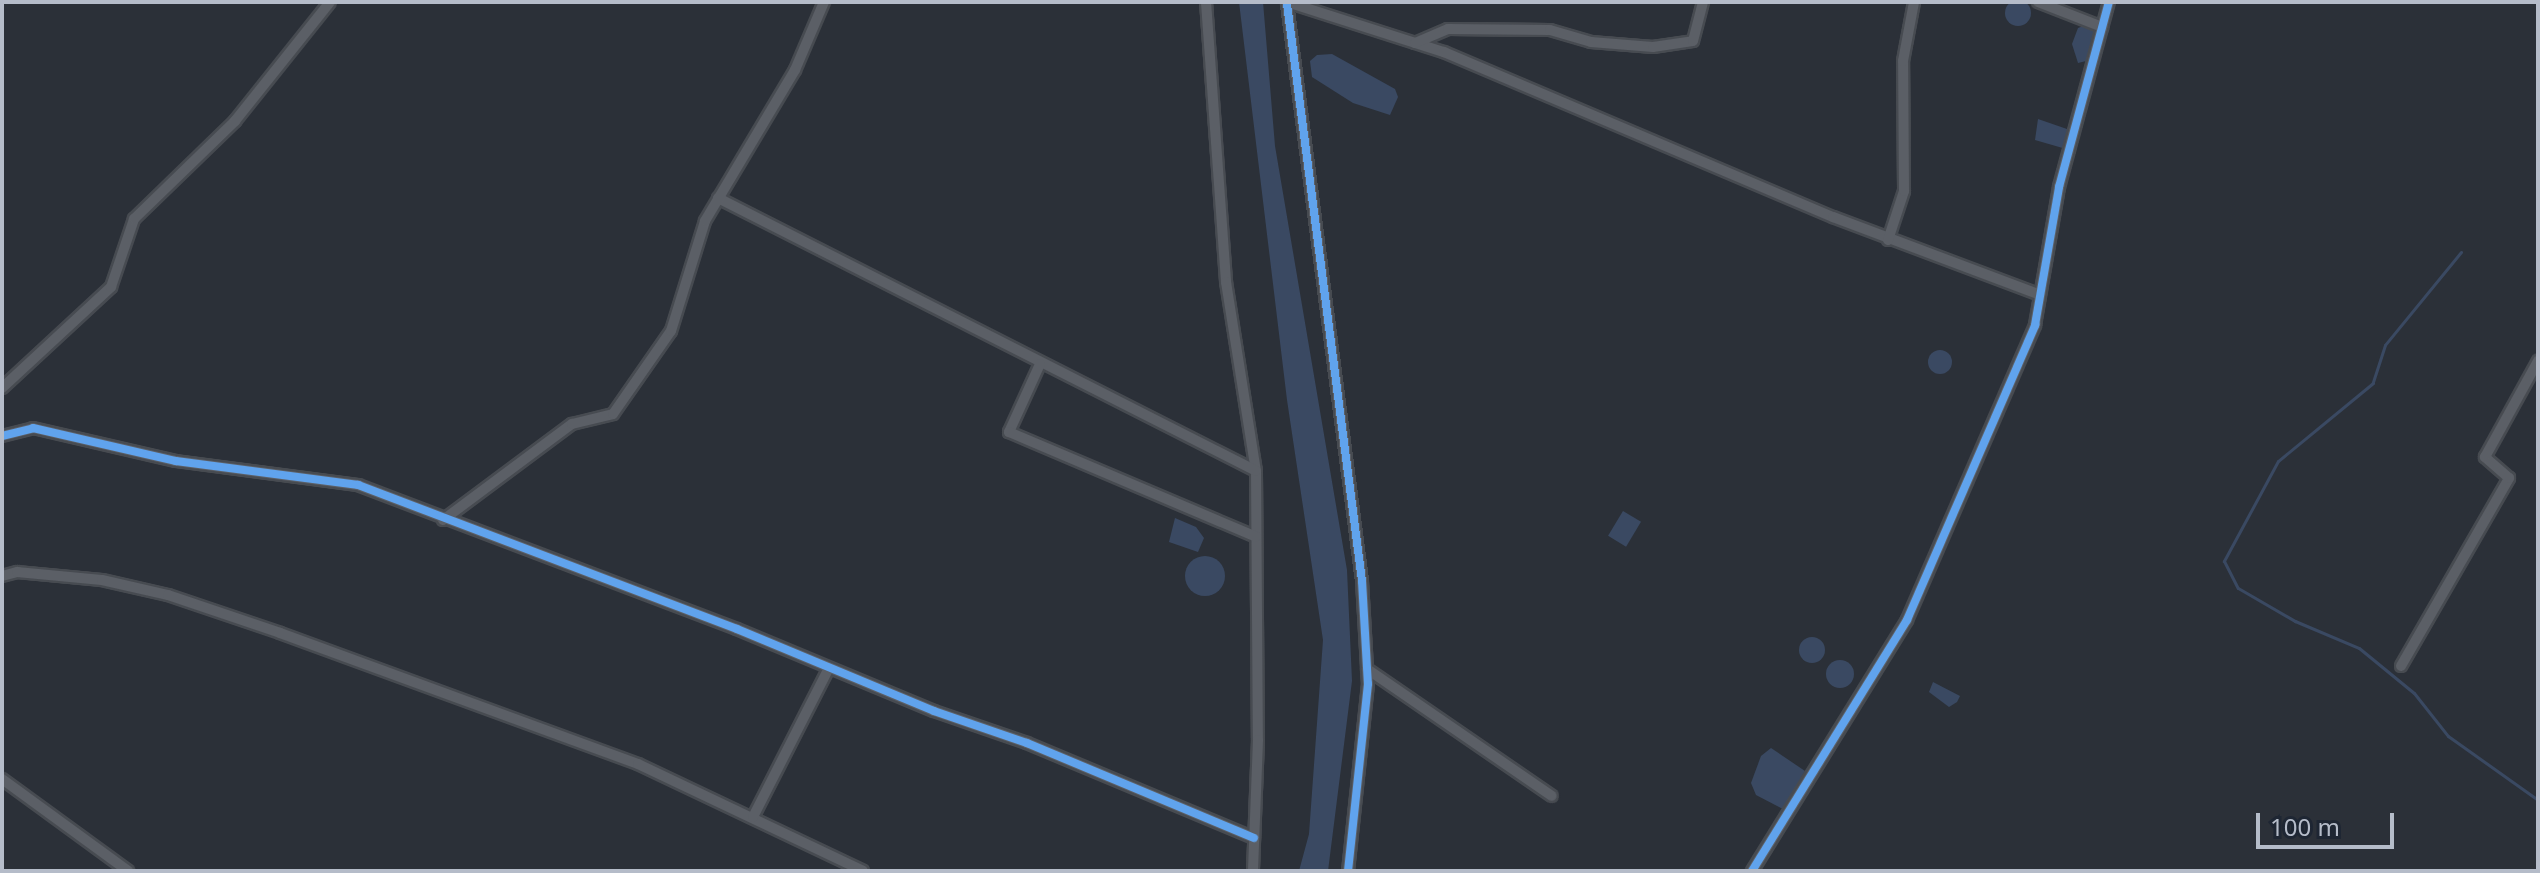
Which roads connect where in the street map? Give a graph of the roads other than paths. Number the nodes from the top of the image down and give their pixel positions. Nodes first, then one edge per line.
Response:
1 (330, 2) edge
2 (824, 2) edge
3 (1206, 2) edge
4 (1703, 2) edge
5 (1914, 2) edge
6 (2038, 2) edge
7 (2109, 2) edge
8 (1287, 3) edge
9 (2102, 27) junction
10 (1415, 43) junction
11 (718, 198) junction
12 (1888, 240) junction
13 (2040, 295) junction
14 (2538, 361) edge
15 (1040, 364) junction
16 (2, 388) edge
17 (2, 436) edge
18 (1256, 471) junction
19 (443, 520) junction
20 (1256, 537) junction
21 (2, 576) edge
22 (2401, 666) dead end
23 (829, 668) junction
24 (1367, 669) junction
25 (2, 779) edge
26 (1552, 796) dead end
27 (753, 817) junction
28 (1254, 838) junction
29 (128, 871) edge
30 (863, 871) edge
31 (1253, 871) edge
32 (1348, 871) edge
33 (1752, 871) edge

1 - 16 street
2 - 11 street
3 - 18 street
4 - 10 street
5 - 12 street
6 - 9 street
7 - 9 street
8 - 10 street
8 - 24 street
9 - 13 street
10 - 12 street
11 - 15 street
11 - 19 street
12 - 13 street
13 - 33 street
14 - 22 street
15 - 18 street
15 - 20 street
17 - 19 street
18 - 20 street
19 - 23 street
20 - 28 street
21 - 27 street
23 - 27 street
23 - 28 street
24 - 26 street
24 - 32 street
25 - 29 street
27 - 30 street
28 - 31 street

